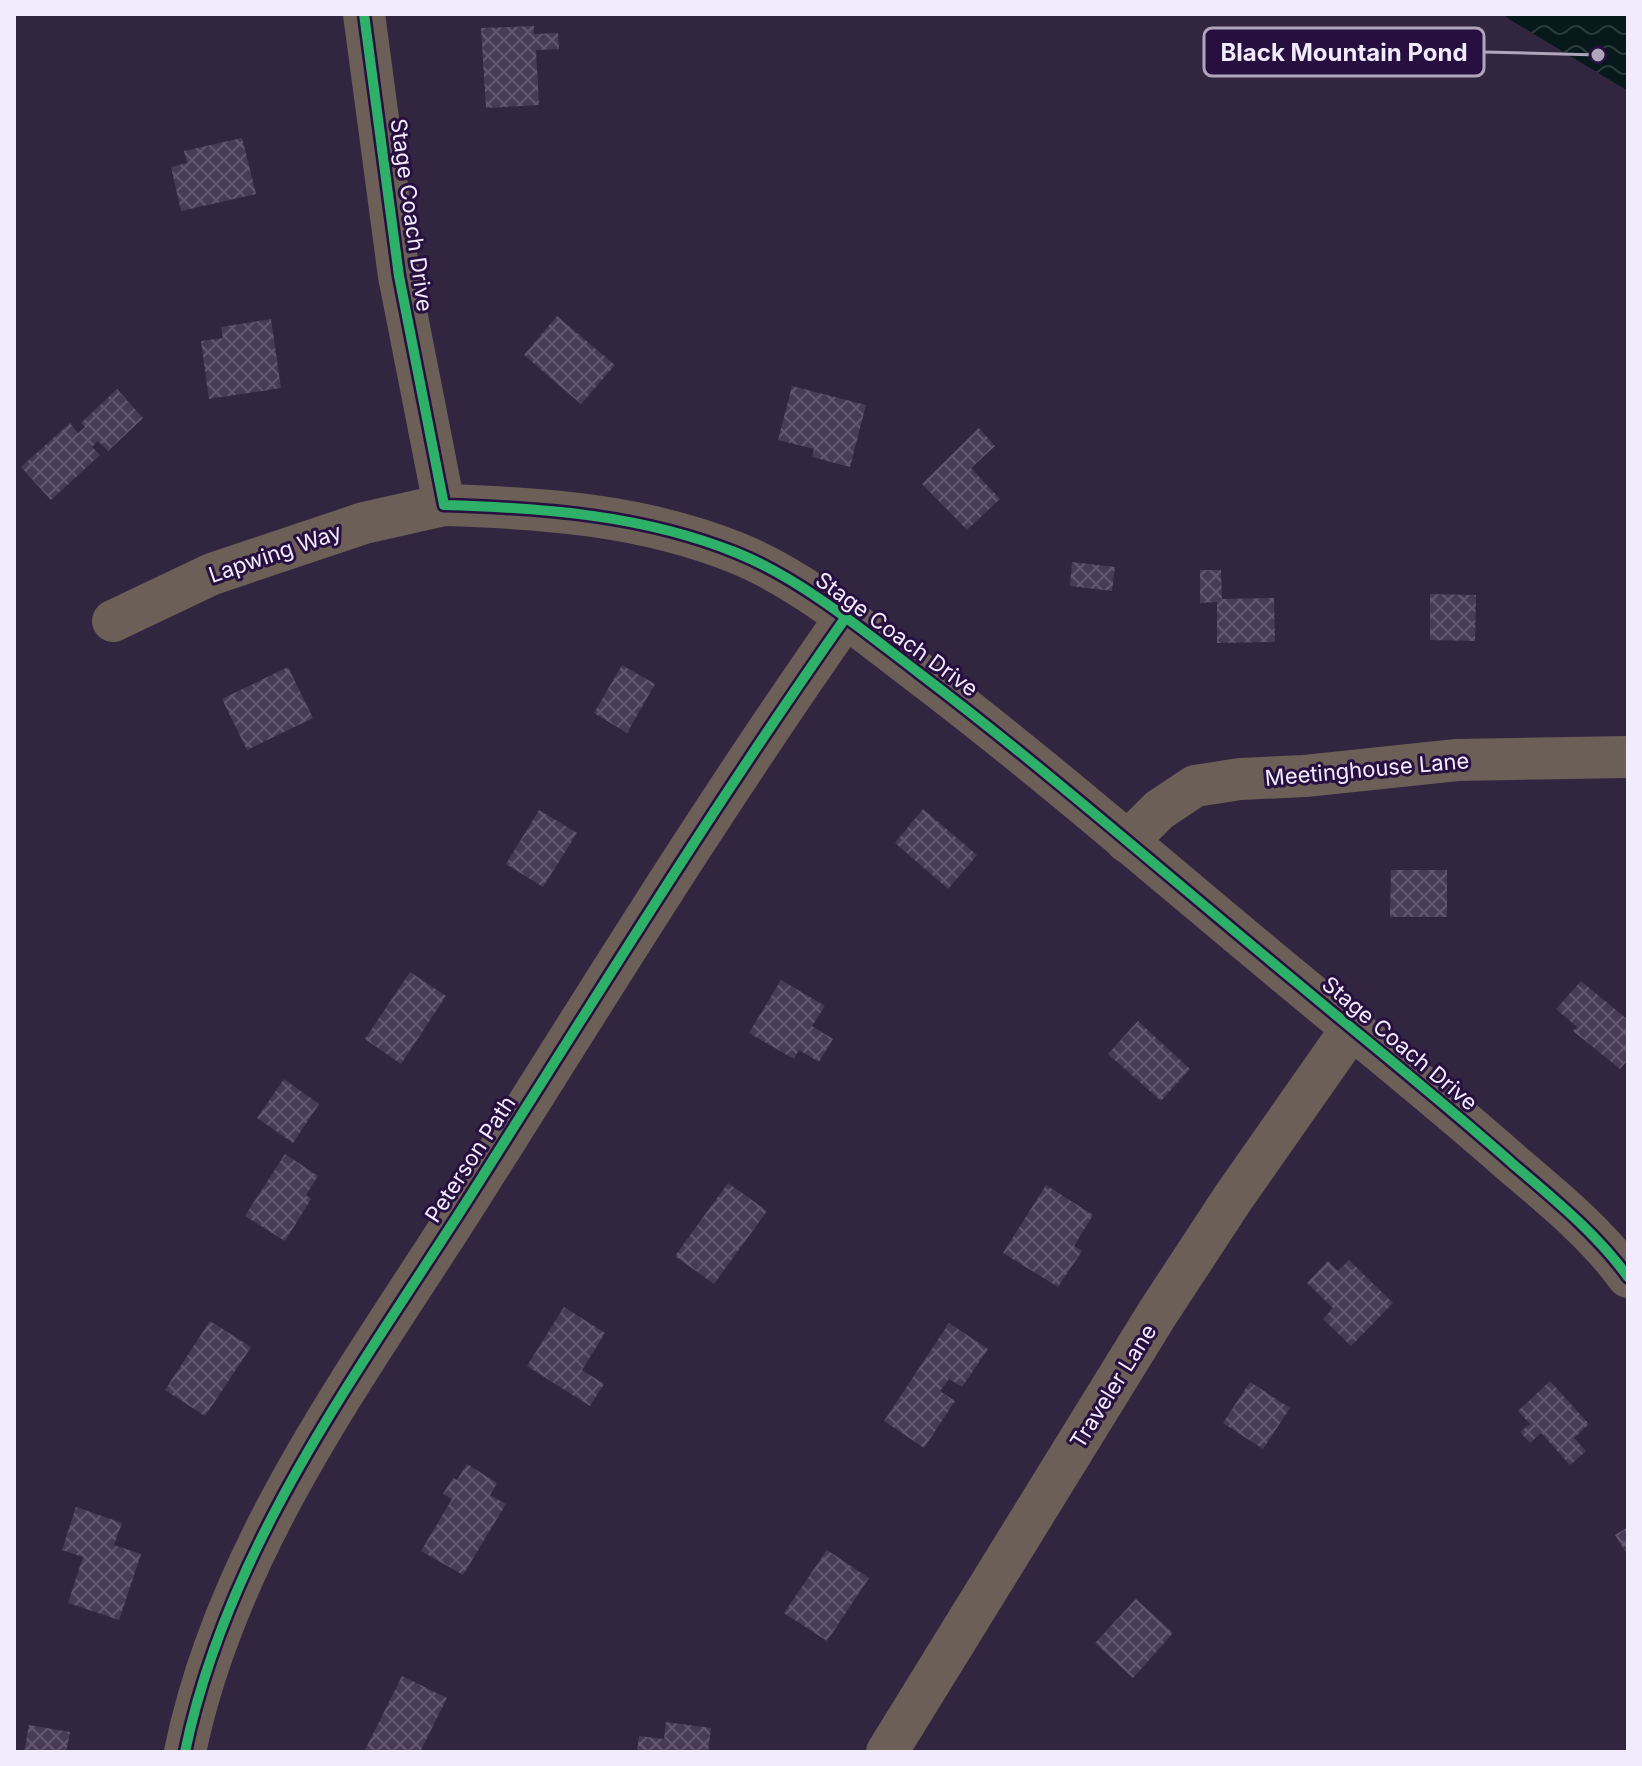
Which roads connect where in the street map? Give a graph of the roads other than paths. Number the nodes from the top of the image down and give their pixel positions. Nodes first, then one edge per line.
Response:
1 (364, 14) edge
2 (444, 505) junction
3 (846, 617) junction
4 (113, 621) dead end
5 (1628, 757) edge
6 (1127, 842) junction
7 (1352, 1028) junction
8 (1628, 1277) edge
9 (185, 1752) edge
10 (887, 1752) edge

1 - 2 street, Stage Coach Drive
2 - 3 street, Stage Coach Drive
2 - 4 street, Lapwing Way
3 - 6 street, Stage Coach Drive
3 - 9 street, Peterson Path
5 - 6 street, Meetinghouse Lane
6 - 7 street, Stage Coach Drive
7 - 8 street, Stage Coach Drive
7 - 10 street, Traveler Lane

